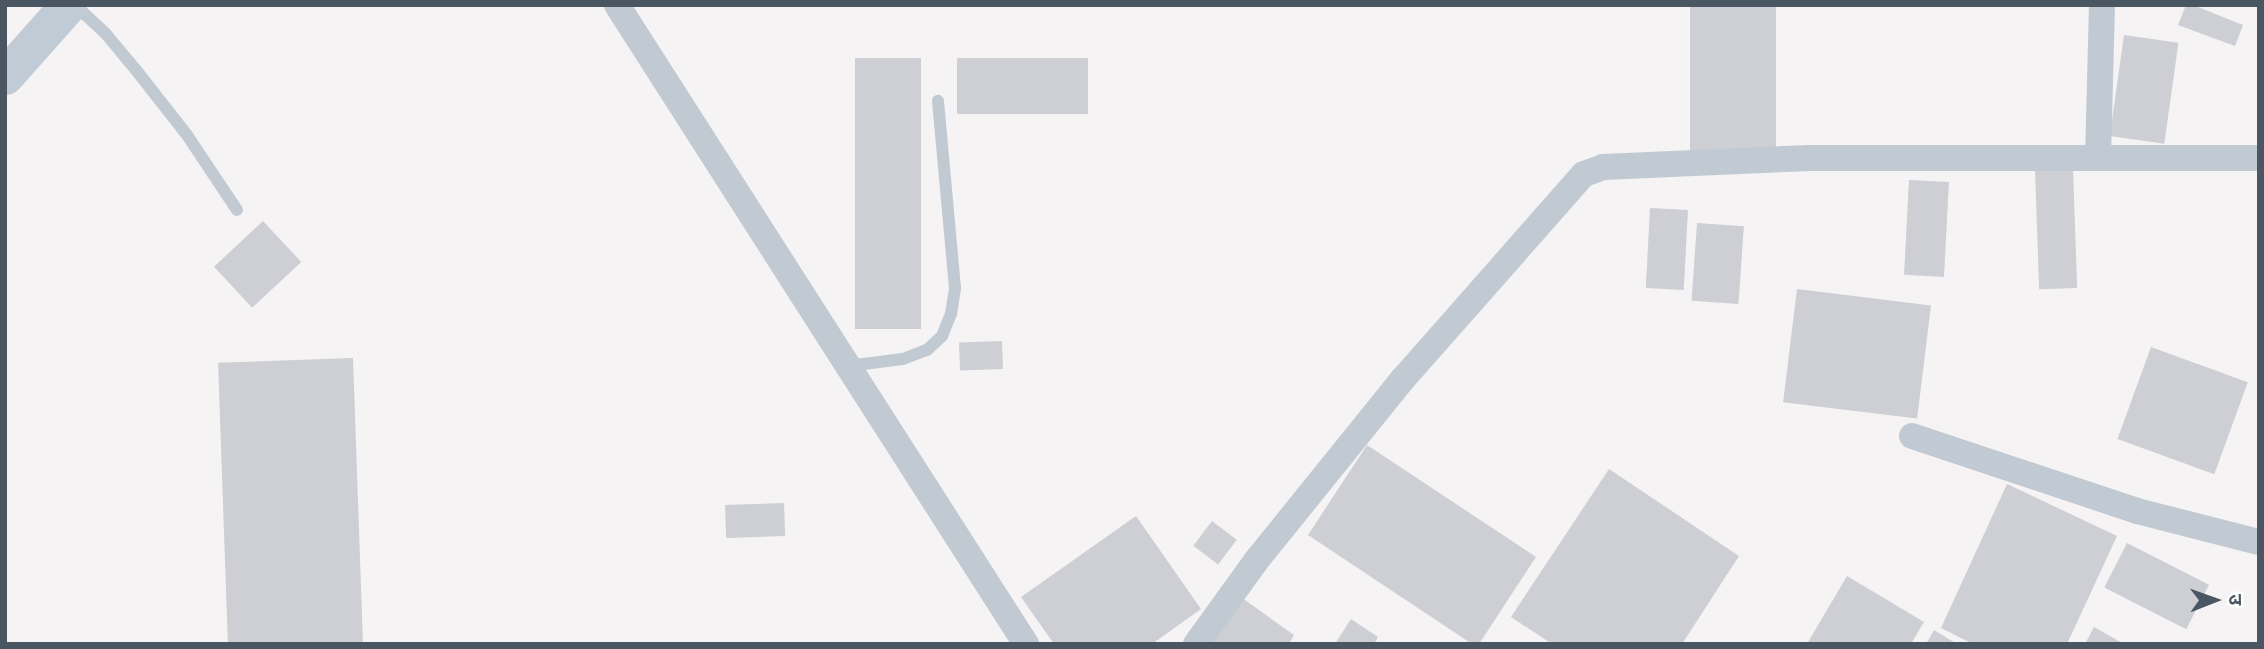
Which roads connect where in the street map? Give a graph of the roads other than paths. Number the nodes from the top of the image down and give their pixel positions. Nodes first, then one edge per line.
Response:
1 (68, 5) edge
2 (75, 5) edge
3 (617, 5) edge
4 (2102, 5) edge
5 (5, 76) edge
6 (938, 101) dead end
7 (2098, 158) junction
8 (2259, 158) edge
9 (237, 210) dead end
10 (846, 366) junction
11 (1912, 436) dead end
12 (2259, 542) edge
13 (1026, 644) edge
14 (1196, 644) edge

1 - 5 street
2 - 9 lane
3 - 10 street
4 - 7 street
6 - 10 lane
7 - 8 street
7 - 14 street
10 - 13 street
11 - 12 street

